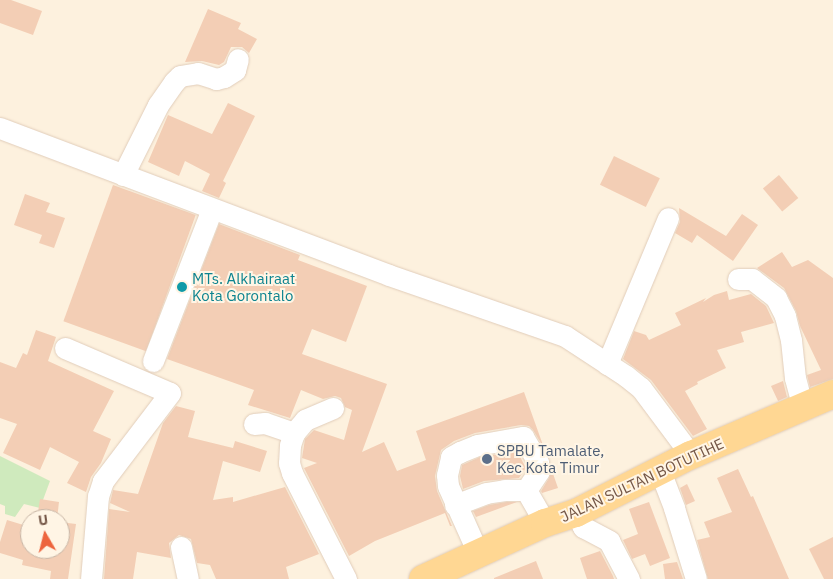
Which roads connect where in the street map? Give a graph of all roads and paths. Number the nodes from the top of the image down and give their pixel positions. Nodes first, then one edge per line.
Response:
1 (238, 59) dead end
2 (0, 128) edge
3 (123, 175) junction
4 (212, 209) junction
5 (668, 218) dead end
6 (738, 279) dead end
7 (65, 348) dead end
8 (153, 361) dead end
9 (607, 364) junction
10 (833, 394) edge
11 (333, 408) dead end
12 (803, 408) junction
13 (254, 424) dead end
14 (294, 433) junction
15 (691, 455) junction
16 (660, 471) junction
17 (526, 490) junction
18 (455, 505) junction
19 (576, 512) junction
20 (545, 523) junction
21 (181, 547) dead end
22 (478, 553) junction
23 (91, 579) edge
24 (188, 579) edge
25 (346, 579) edge
26 (424, 579) edge
27 (629, 579) edge
28 (696, 579) edge

1 - 3 street
2 - 3 street
3 - 4 street
4 - 8 street
4 - 9 street
5 - 9 street
6 - 12 street
7 - 23 street
9 - 15 street
10 - 12 main road, JALAN SULTAN BOTUTIHE
11 - 14 street
12 - 15 main road, JALAN SULTAN BOTUTIHE
13 - 14 street
14 - 25 street
15 - 16 main road, JALAN SULTAN BOTUTIHE
16 - 19 main road, JALAN SULTAN BOTUTIHE
16 - 28 street
17 - 18 street
17 - 18 street
17 - 20 street
18 - 22 street
19 - 20 main road, JALAN SULTAN BOTUTIHE
19 - 27 street
20 - 22 main road, JALAN SULTAN BOTUTIHE
21 - 24 street
22 - 26 main road, JALAN SULTAN BOTUTIHE

